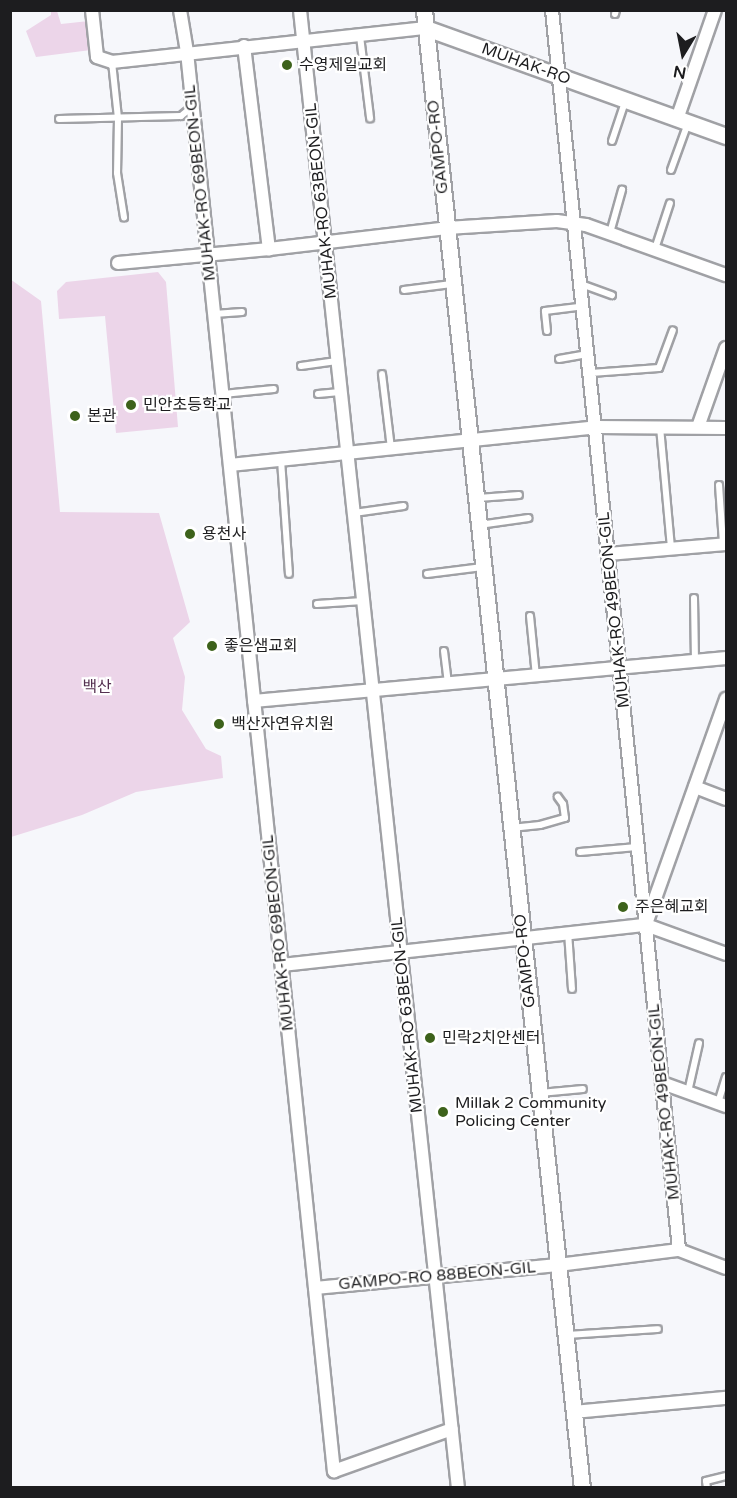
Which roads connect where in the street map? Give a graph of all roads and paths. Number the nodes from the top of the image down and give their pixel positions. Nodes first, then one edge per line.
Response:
1 (92, 10) edge
2 (180, 10) edge
3 (300, 10) edge
4 (424, 10) edge
5 (552, 10) edge
6 (715, 10) edge
7 (426, 28) junction
8 (360, 35) junction
9 (303, 40) junction
10 (244, 46) junction
11 (187, 52) junction
12 (112, 62) junction
13 (559, 76) junction
14 (626, 100) junction
15 (192, 107) junction
16 (118, 118) junction
17 (370, 118) dead end
18 (59, 119) dead end
19 (683, 121) junction
20 (726, 136) edge
21 (612, 141) dead end
22 (671, 170) dead end
23 (622, 190) dead end
24 (670, 202) dead end
25 (124, 217) dead end
26 (575, 223) junction
27 (447, 228) junction
28 (610, 233) junction
29 (325, 243) junction
30 (269, 249) junction
31 (655, 249) junction
32 (208, 255) junction
33 (118, 263) dead end
34 (726, 275) edge
35 (453, 284) junction
36 (581, 284) junction
37 (404, 290) dead end
38 (612, 295) dead end
39 (584, 306) junction
40 (242, 312) dead end
41 (214, 314) junction
42 (673, 330) dead end
43 (547, 331) dead end
44 (726, 348) edge
45 (589, 354) junction
46 (559, 359) dead end
47 (338, 361) junction
48 (301, 366) dead end
49 (591, 373) junction
50 (382, 374) dead end
51 (274, 389) dead end
52 (341, 392) junction
53 (222, 394) junction
54 (318, 394) dead end
55 (596, 427) junction
56 (660, 427) junction
57 (698, 427) junction
58 (726, 428) edge
59 (470, 441) junction
60 (391, 449) junction
61 (348, 453) junction
62 (281, 460) junction
63 (230, 465) junction
64 (718, 485) dead end
65 (519, 495) dead end
66 (476, 499) junction
67 (404, 506) dead end
68 (354, 513) junction
69 (529, 518) dead end
70 (479, 525) junction
71 (725, 545) edge
72 (671, 549) junction
73 (608, 554) junction
74 (483, 567) junction
75 (289, 574) dead end
76 (427, 574) dead end
77 (694, 598) dead end
78 (363, 601) junction
79 (317, 604) dead end
80 (530, 616) dead end
81 (444, 651) dead end
82 (726, 658) edge
83 (695, 661) junction
84 (620, 668) junction
85 (536, 676) junction
86 (495, 680) junction
87 (448, 684) junction
88 (373, 691) junction
89 (726, 699) edge
90 (254, 701) junction
91 (695, 787) junction
92 (558, 797) dead end
93 (726, 799) edge
94 (511, 828) junction
95 (638, 847) junction
96 (580, 852) dead end
97 (646, 925) junction
98 (568, 932) junction
99 (523, 937) junction
100 (401, 951) junction
101 (726, 954) edge
102 (282, 964) junction
103 (572, 989) dead end
104 (699, 1043) dead end
105 (726, 1077) edge
106 (662, 1083) junction
107 (583, 1089) dead end
108 (688, 1092) junction
109 (540, 1093) junction
110 (722, 1105) edge
111 (679, 1250) junction
112 (558, 1265) junction
113 (726, 1268) edge
114 (435, 1276) junction
115 (315, 1288) junction
116 (658, 1329) dead end
117 (566, 1335) junction
118 (726, 1398) edge
119 (574, 1412) junction
120 (452, 1429) junction
121 (726, 1476) edge
122 (458, 1488) edge
123 (582, 1488) edge
124 (707, 1488) edge

1 - 12 street
2 - 11 street, MUHAK-RO 69BEON-GIL
3 - 9 street, MUHAK-RO 63BEON-GIL
4 - 7 street, GAMPO-RO
5 - 13 street, MUHAK-RO 49BEON-GIL
6 - 19 street
7 - 8 street, MUHAK-RO
7 - 13 street, MUHAK-RO
7 - 27 street, GAMPO-RO
8 - 9 street, MUHAK-RO
8 - 17 lane
9 - 10 street, MUHAK-RO
9 - 29 street, MUHAK-RO 63BEON-GIL
10 - 11 street, MUHAK-RO
10 - 30 street
11 - 12 street, MUHAK-RO
11 - 15 street, MUHAK-RO 69BEON-GIL
12 - 16 lane
13 - 14 street, MUHAK-RO
13 - 26 street, MUHAK-RO 49BEON-GIL
14 - 19 street, MUHAK-RO
14 - 21 lane
15 - 16 lane
15 - 32 street, MUHAK-RO 69BEON-GIL
16 - 18 lane
16 - 25 lane
19 - 20 street, MUHAK-RO
19 - 22 lane
23 - 28 lane
24 - 31 lane
26 - 27 street
26 - 28 street
26 - 36 street, MUHAK-RO 49BEON-GIL
27 - 29 street
27 - 35 street, GAMPO-RO
28 - 31 street
29 - 30 street
29 - 47 street, MUHAK-RO 63BEON-GIL
30 - 32 street
31 - 34 street
32 - 33 street
32 - 41 street, MUHAK-RO 69BEON-GIL
35 - 37 lane
35 - 59 street, GAMPO-RO
36 - 38 lane
36 - 39 street, MUHAK-RO 49BEON-GIL
39 - 43 lane
39 - 45 street, MUHAK-RO 49BEON-GIL
40 - 41 lane
41 - 53 street, MUHAK-RO 69BEON-GIL
42 - 49 lane
44 - 57 street
45 - 46 lane
45 - 49 street, MUHAK-RO 49BEON-GIL
47 - 48 lane
47 - 52 street, MUHAK-RO 63BEON-GIL
49 - 55 street, MUHAK-RO 49BEON-GIL
50 - 60 lane
51 - 53 lane
52 - 54 lane
52 - 61 street, MUHAK-RO 63BEON-GIL
53 - 63 street, MUHAK-RO 69BEON-GIL
55 - 56 street
55 - 59 street
55 - 73 street, MUHAK-RO 49BEON-GIL
56 - 57 street
56 - 72 lane
57 - 58 street
59 - 60 street
59 - 66 street, GAMPO-RO
60 - 61 street
61 - 62 street
61 - 68 street, MUHAK-RO 63BEON-GIL
62 - 63 street
62 - 75 lane
63 - 90 street, MUHAK-RO 69BEON-GIL
64 - 71 lane
65 - 66 lane
66 - 70 street, GAMPO-RO
67 - 68 lane
68 - 78 street, MUHAK-RO 63BEON-GIL
69 - 70 lane
70 - 74 street, GAMPO-RO
71 - 72 street
72 - 73 street
73 - 84 street, MUHAK-RO 49BEON-GIL
74 - 76 lane
74 - 86 street, GAMPO-RO
77 - 83 lane
78 - 79 lane
78 - 88 street, MUHAK-RO 63BEON-GIL
80 - 85 lane
81 - 87 lane
82 - 83 street
83 - 84 street
84 - 85 street
84 - 95 street, MUHAK-RO 49BEON-GIL
85 - 86 street
86 - 87 street
86 - 94 street, GAMPO-RO
87 - 88 street
88 - 90 street
88 - 100 street, MUHAK-RO 63BEON-GIL
89 - 91 street
90 - 102 street, MUHAK-RO 69BEON-GIL
91 - 93 street
91 - 97 street
92 - 94 lane
94 - 99 street, GAMPO-RO
95 - 96 lane
95 - 97 street, MUHAK-RO 49BEON-GIL
97 - 98 street
97 - 101 street
97 - 106 street, MUHAK-RO 49BEON-GIL
98 - 99 street
98 - 103 lane
99 - 100 street
99 - 109 street, GAMPO-RO
100 - 102 street
100 - 114 street, MUHAK-RO 63BEON-GIL
102 - 115 street, MUHAK-RO 69BEON-GIL
104 - 108 lane
105 - 110 lane
106 - 108 street
106 - 111 street, MUHAK-RO 49BEON-GIL
107 - 109 lane
108 - 110 street
109 - 112 street, GAMPO-RO
111 - 112 street, GAMPO-RO 88BEON-GIL
111 - 113 street
112 - 114 street, GAMPO-RO 88BEON-GIL
112 - 117 street, GAMPO-RO
114 - 115 street, GAMPO-RO 88BEON-GIL
114 - 120 street, MUHAK-RO 63BEON-GIL
115 - 120 street, MUHAK-RO 69BEON-GIL
116 - 117 lane
117 - 119 street, GAMPO-RO
118 - 119 street
119 - 123 street, GAMPO-RO
120 - 122 street, MUHAK-RO 63BEON-GIL
121 - 124 lane

